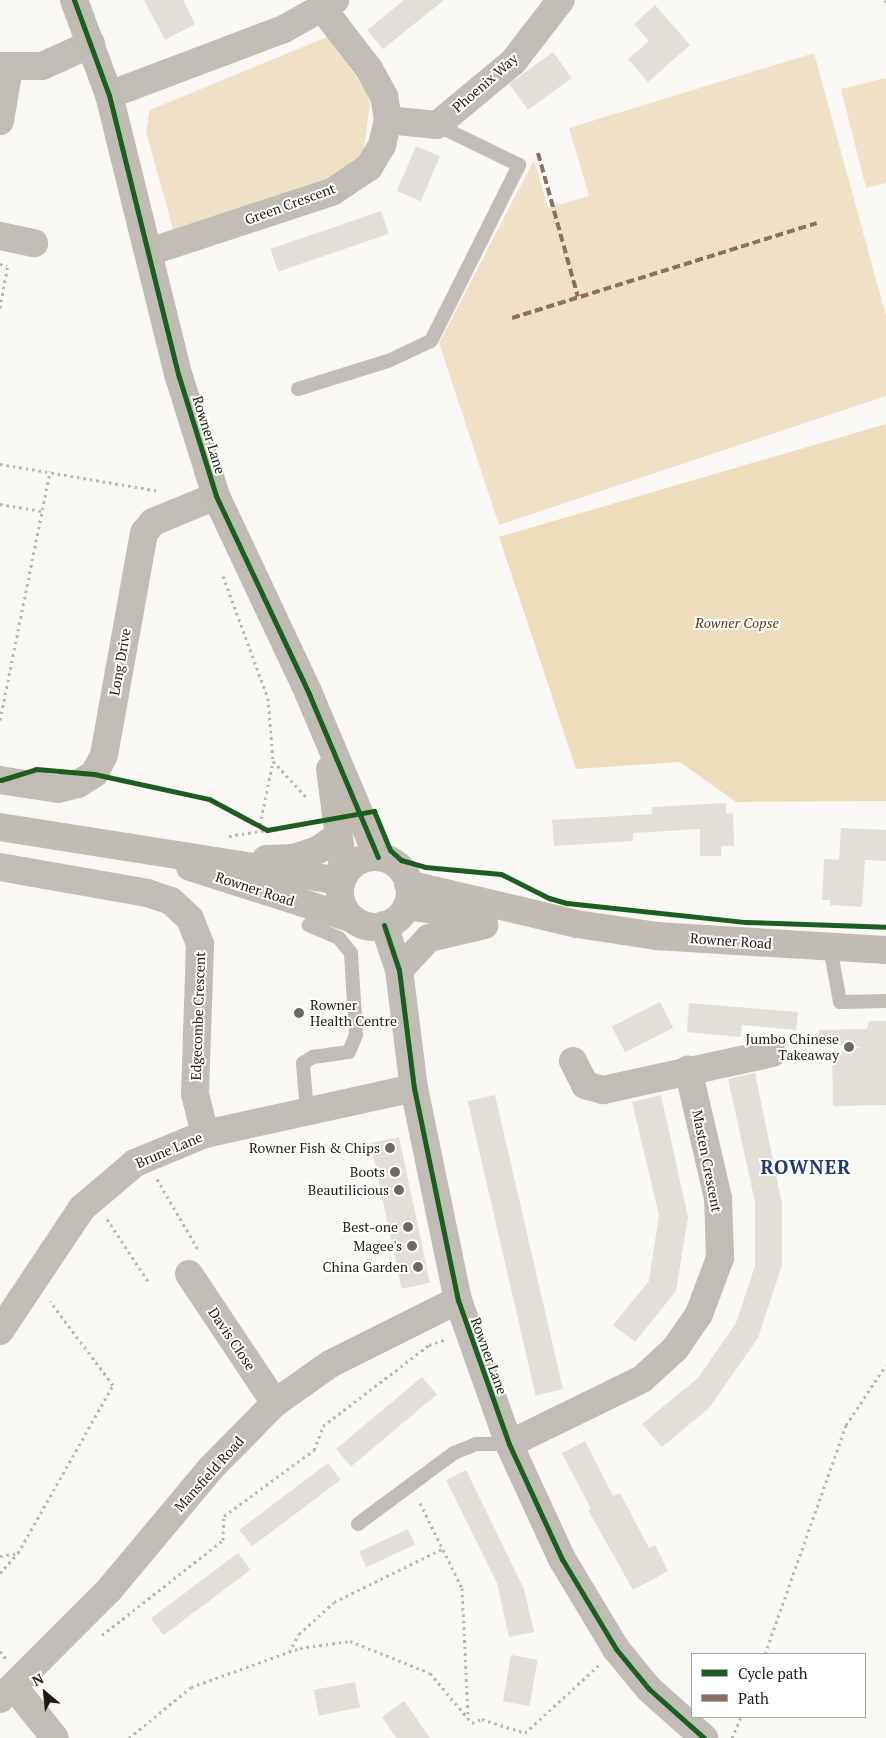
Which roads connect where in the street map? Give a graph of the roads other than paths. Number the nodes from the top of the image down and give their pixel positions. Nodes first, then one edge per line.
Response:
1 (74, 0) edge
2 (561, 0) edge
3 (329, 4) edge
4 (91, 44) junction
5 (5, 67) edge
6 (109, 95) junction
7 (388, 120) junction
8 (0, 121) edge
9 (437, 125) junction
10 (149, 252) junction
11 (298, 390) dead end
12 (216, 496) junction
13 (324, 732) junction
14 (0, 780) edge
15 (334, 824) junction
16 (0, 826) edge
17 (158, 854) junction
18 (378, 857) junction
19 (235, 862) junction
20 (0, 867) edge
21 (343, 878) junction
22 (408, 895) junction
23 (353, 919) junction
24 (514, 922) junction
25 (577, 924) junction
26 (309, 925) dead end
27 (384, 925) junction
28 (830, 947) junction
29 (886, 950) edge
30 (399, 970) junction
31 (886, 1001) edge
32 (772, 1053) dead end
33 (573, 1061) dead end
34 (688, 1069) junction
35 (414, 1088) junction
36 (307, 1112) junction
37 (205, 1134) junction
38 (194, 1263) road end
39 (458, 1300) junction
40 (0, 1331) edge
41 (275, 1403) junction
42 (509, 1444) junction
43 (358, 1524) dead end
44 (7, 1693) edge
45 (55, 1738) edge
46 (704, 1738) edge

1 - 4 main road, Rowner Lane
2 - 9 street, Phoenix Way
3 - 6 street, Green Crescent
3 - 7 street, Green Crescent
4 - 5 street
4 - 6 main road, Rowner Lane
5 - 8 street
6 - 10 main road, Rowner Lane
7 - 9 street
7 - 10 street, Green Crescent
9 - 11 lane
10 - 12 main road, Rowner Lane
12 - 13 main road, Rowner Lane
12 - 14 street, Long Drive
13 - 15 main road, Rowner Lane
13 - 18 main road, Rowner Lane
15 - 19 main road
15 - 21 main road, Rowner Lane
16 - 17 main road, Rowner Road
17 - 19 main road, Rowner Road
17 - 23 main road, Rowner Road
18 - 21 main road
18 - 22 main road
19 - 21 main road, Rowner Road
20 - 37 street, Edgecombe Crescent
21 - 23 main road
22 - 24 main road, Rowner Road
22 - 25 main road, Rowner Road
22 - 27 main road
23 - 27 main road
24 - 25 main road, Rowner Road
24 - 30 main road
25 - 28 main road, Rowner Road
26 - 36 lane
27 - 30 street, Rowner Lane
28 - 29 main road, Rowner Road
28 - 31 lane
30 - 35 street, Rowner Lane
32 - 34 street
33 - 34 street
34 - 42 street, Masten Crescent
35 - 36 street, Brune Lane
35 - 39 street, Rowner Lane
36 - 37 street, Brune Lane
37 - 40 street, Brune Lane
38 - 41 street, Davis Close
39 - 41 street, Mansfield Road
39 - 42 street, Rowner Lane
41 - 44 street, Mansfield Road
42 - 43 lane
42 - 46 street, Rowner Lane
44 - 45 street

